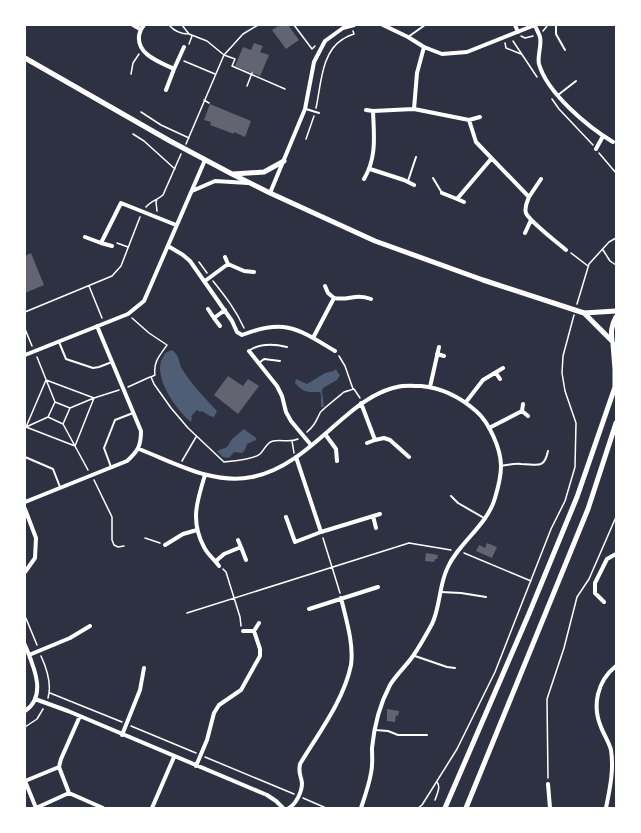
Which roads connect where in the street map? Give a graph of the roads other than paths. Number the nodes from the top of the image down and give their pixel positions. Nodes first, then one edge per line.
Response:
1 (133, 25) edge
2 (144, 25) edge
3 (351, 25) edge
4 (354, 25) edge
5 (383, 25) edge
6 (425, 25) edge
7 (515, 25) edge
8 (535, 25) edge
9 (556, 25) edge
10 (140, 29) junction
11 (518, 32) junction
12 (408, 37) junction
13 (184, 47) road end
14 (424, 47) junction
15 (565, 50) dead end
16 (25, 58) edge
17 (174, 68) junction
18 (576, 81) dead end
19 (166, 90) dead end
20 (557, 96) junction
21 (305, 109) junction
22 (414, 109) junction
23 (366, 110) dead end
24 (373, 111) junction
25 (319, 112) dead end
26 (480, 117) dead end
27 (469, 120) junction
28 (603, 136) junction
29 (613, 142) dead end
30 (596, 149) dead end
31 (416, 157) dead end
32 (491, 159) junction
33 (205, 160) junction
34 (284, 160) junction
35 (370, 169) junction
36 (232, 174) junction
37 (433, 178) dead end
38 (364, 179) dead end
39 (542, 179) dead end
40 (408, 182) junction
41 (248, 183) junction
42 (414, 185) dead end
43 (192, 191) junction
44 (442, 193) joint
45 (270, 194) junction
46 (529, 197) junction
47 (457, 199) junction
48 (464, 202) dead end
49 (531, 220) junction
50 (176, 226) junction
51 (525, 233) dead end
52 (86, 237) dead end
53 (101, 242) junction
54 (112, 246) road end
55 (168, 246) junction
56 (566, 250) road end
57 (225, 257) dead end
58 (228, 264) junction
59 (254, 272) dead end
60 (205, 281) junction
61 (325, 286) dead end
62 (334, 298) junction
63 (371, 299) dead end
64 (208, 309) dead end
65 (225, 310) junction
66 (616, 311) edge
67 (584, 313) junction
68 (616, 317) edge
69 (214, 318) junction
70 (97, 326) junction
71 (220, 326) dead end
72 (313, 338) junction
73 (59, 341) junction
74 (614, 345) edge
75 (438, 347) dead end
76 (287, 348) dead end
77 (249, 351) joint
78 (335, 351) road end
79 (437, 354) junction
80 (25, 355) edge
81 (444, 356) dead end
82 (280, 361) dead end
83 (112, 362) junction
84 (258, 364) junction
85 (503, 368) dead end
86 (496, 372) junction
87 (500, 379) dead end
88 (430, 387) junction
89 (466, 402) junction
90 (361, 403) junction
91 (523, 404) dead end
92 (522, 411) junction
93 (133, 413) junction
94 (528, 416) dead end
95 (616, 423) edge
96 (489, 428) junction
97 (325, 434) junction
98 (375, 440) junction
99 (367, 443) dead end
100 (311, 445) junction
101 (139, 449) junction
102 (548, 451) dead end
103 (25, 457) edge
104 (296, 457) junction
105 (409, 457) dead end
106 (337, 461) dead end
107 (501, 466) junction
108 (111, 467) junction
109 (205, 475) junction
110 (60, 487) junction
111 (451, 496) dead end
112 (25, 502) edge
113 (25, 510) edge
114 (380, 514) dead end
115 (373, 516) junction
116 (286, 517) dead end
117 (485, 519) junction
118 (376, 528) dead end
119 (197, 530) junction
120 (322, 532) junction
121 (238, 540) dead end
122 (165, 545) road end
123 (241, 547) junction
124 (616, 554) edge
125 (246, 560) dead end
126 (216, 561) junction
127 (220, 566) road end
128 (25, 572) edge
129 (378, 587) dead end
130 (440, 592) junction
131 (342, 598) junction
132 (486, 598) dead end
133 (604, 602) dead end
134 (309, 610) dead end
135 (260, 623) dead end
136 (90, 626) dead end
137 (243, 631) road end
138 (254, 631) junction
139 (25, 645) edge
140 (29, 655) junction
141 (414, 655) junction
142 (616, 666) edge
143 (144, 668) dead end
144 (455, 668) dead end
145 (35, 699) junction
146 (25, 711) edge
147 (80, 716) junction
148 (375, 730) junction
149 (122, 735) junction
150 (427, 735) dead end
151 (174, 757) junction
152 (196, 766) junction
153 (59, 767) junction
154 (614, 767) edge
155 (25, 781) edge
156 (548, 784) road end
157 (69, 793) junction
158 (36, 808) edge
159 (103, 808) edge
160 (152, 808) edge
161 (283, 808) edge
162 (289, 808) edge
163 (361, 808) edge
164 (445, 808) edge
165 (466, 808) edge
166 (550, 808) edge
167 (606, 808) edge

1 - 10 street
2 - 10 street
3 - 4 street
3 - 21 street
5 - 12 street
6 - 12 lane
7 - 11 street
8 - 11 street
8 - 20 street
9 - 15 lane
10 - 17 street
11 - 14 street
12 - 14 street
13 - 17 street
14 - 22 street
16 - 33 street
17 - 19 street
18 - 20 lane
20 - 28 street
21 - 25 lane
21 - 34 street
22 - 24 street
22 - 27 street
23 - 24 street
24 - 35 street
26 - 27 street
27 - 32 street
28 - 29 street
28 - 30 street
31 - 40 lane
32 - 46 street
32 - 47 street
33 - 36 street
33 - 43 street
34 - 36 street
34 - 45 street
35 - 38 street
35 - 40 street
36 - 41 street
37 - 44 lane
39 - 46 street
40 - 42 street
41 - 43 street
41 - 45 street
43 - 50 street
44 - 47 street
45 - 67 street
46 - 49 street
47 - 48 street
49 - 51 street
49 - 56 street
50 - 53 street
50 - 55 street
52 - 53 street
53 - 54 street
55 - 60 street
55 - 70 street
57 - 58 street
58 - 59 street
58 - 60 street
60 - 65 street
61 - 62 street
62 - 63 street
62 - 72 street
64 - 69 street
65 - 69 street
65 - 72 street
66 - 67 street
67 - 74 street
68 - 74 street
69 - 71 street
70 - 73 street
70 - 83 street
72 - 78 street
73 - 80 street
73 - 83 lane
74 - 164 street
75 - 79 street
76 - 77 lane
77 - 84 street
79 - 81 street
79 - 88 street
82 - 84 lane
83 - 93 street
84 - 100 street
85 - 86 street
86 - 87 street
86 - 89 street
88 - 89 street
88 - 90 street
89 - 96 street
90 - 97 street
90 - 98 street
91 - 92 street
92 - 94 street
92 - 96 street
93 - 101 street
93 - 108 lane
95 - 165 street
96 - 107 street
97 - 100 street
97 - 106 street
98 - 99 street
98 - 105 street
100 - 104 street
101 - 108 street
101 - 109 street
102 - 107 lane
103 - 110 lane
104 - 109 street
104 - 120 street
107 - 117 street
108 - 110 street
109 - 119 street
110 - 112 street
111 - 117 lane
113 - 128 street
114 - 115 street
115 - 118 street
115 - 120 street
116 - 120 street
117 - 130 street
119 - 122 street
119 - 126 street
121 - 123 street
123 - 125 street
123 - 126 street
124 - 133 street
126 - 127 street
129 - 131 street
130 - 132 lane
130 - 141 street
131 - 134 street
131 - 162 street
135 - 138 street
136 - 140 street
137 - 138 street
138 - 152 street
139 - 140 street
140 - 145 street
141 - 144 lane
141 - 148 street
142 - 154 street
143 - 149 street
145 - 146 street
145 - 147 street
147 - 149 street
147 - 153 street
148 - 150 lane
148 - 163 street
149 - 151 street
151 - 152 street
151 - 160 street
152 - 161 street
153 - 155 street
153 - 157 street
154 - 167 street
155 - 158 street
156 - 166 street
157 - 158 street
157 - 159 street

